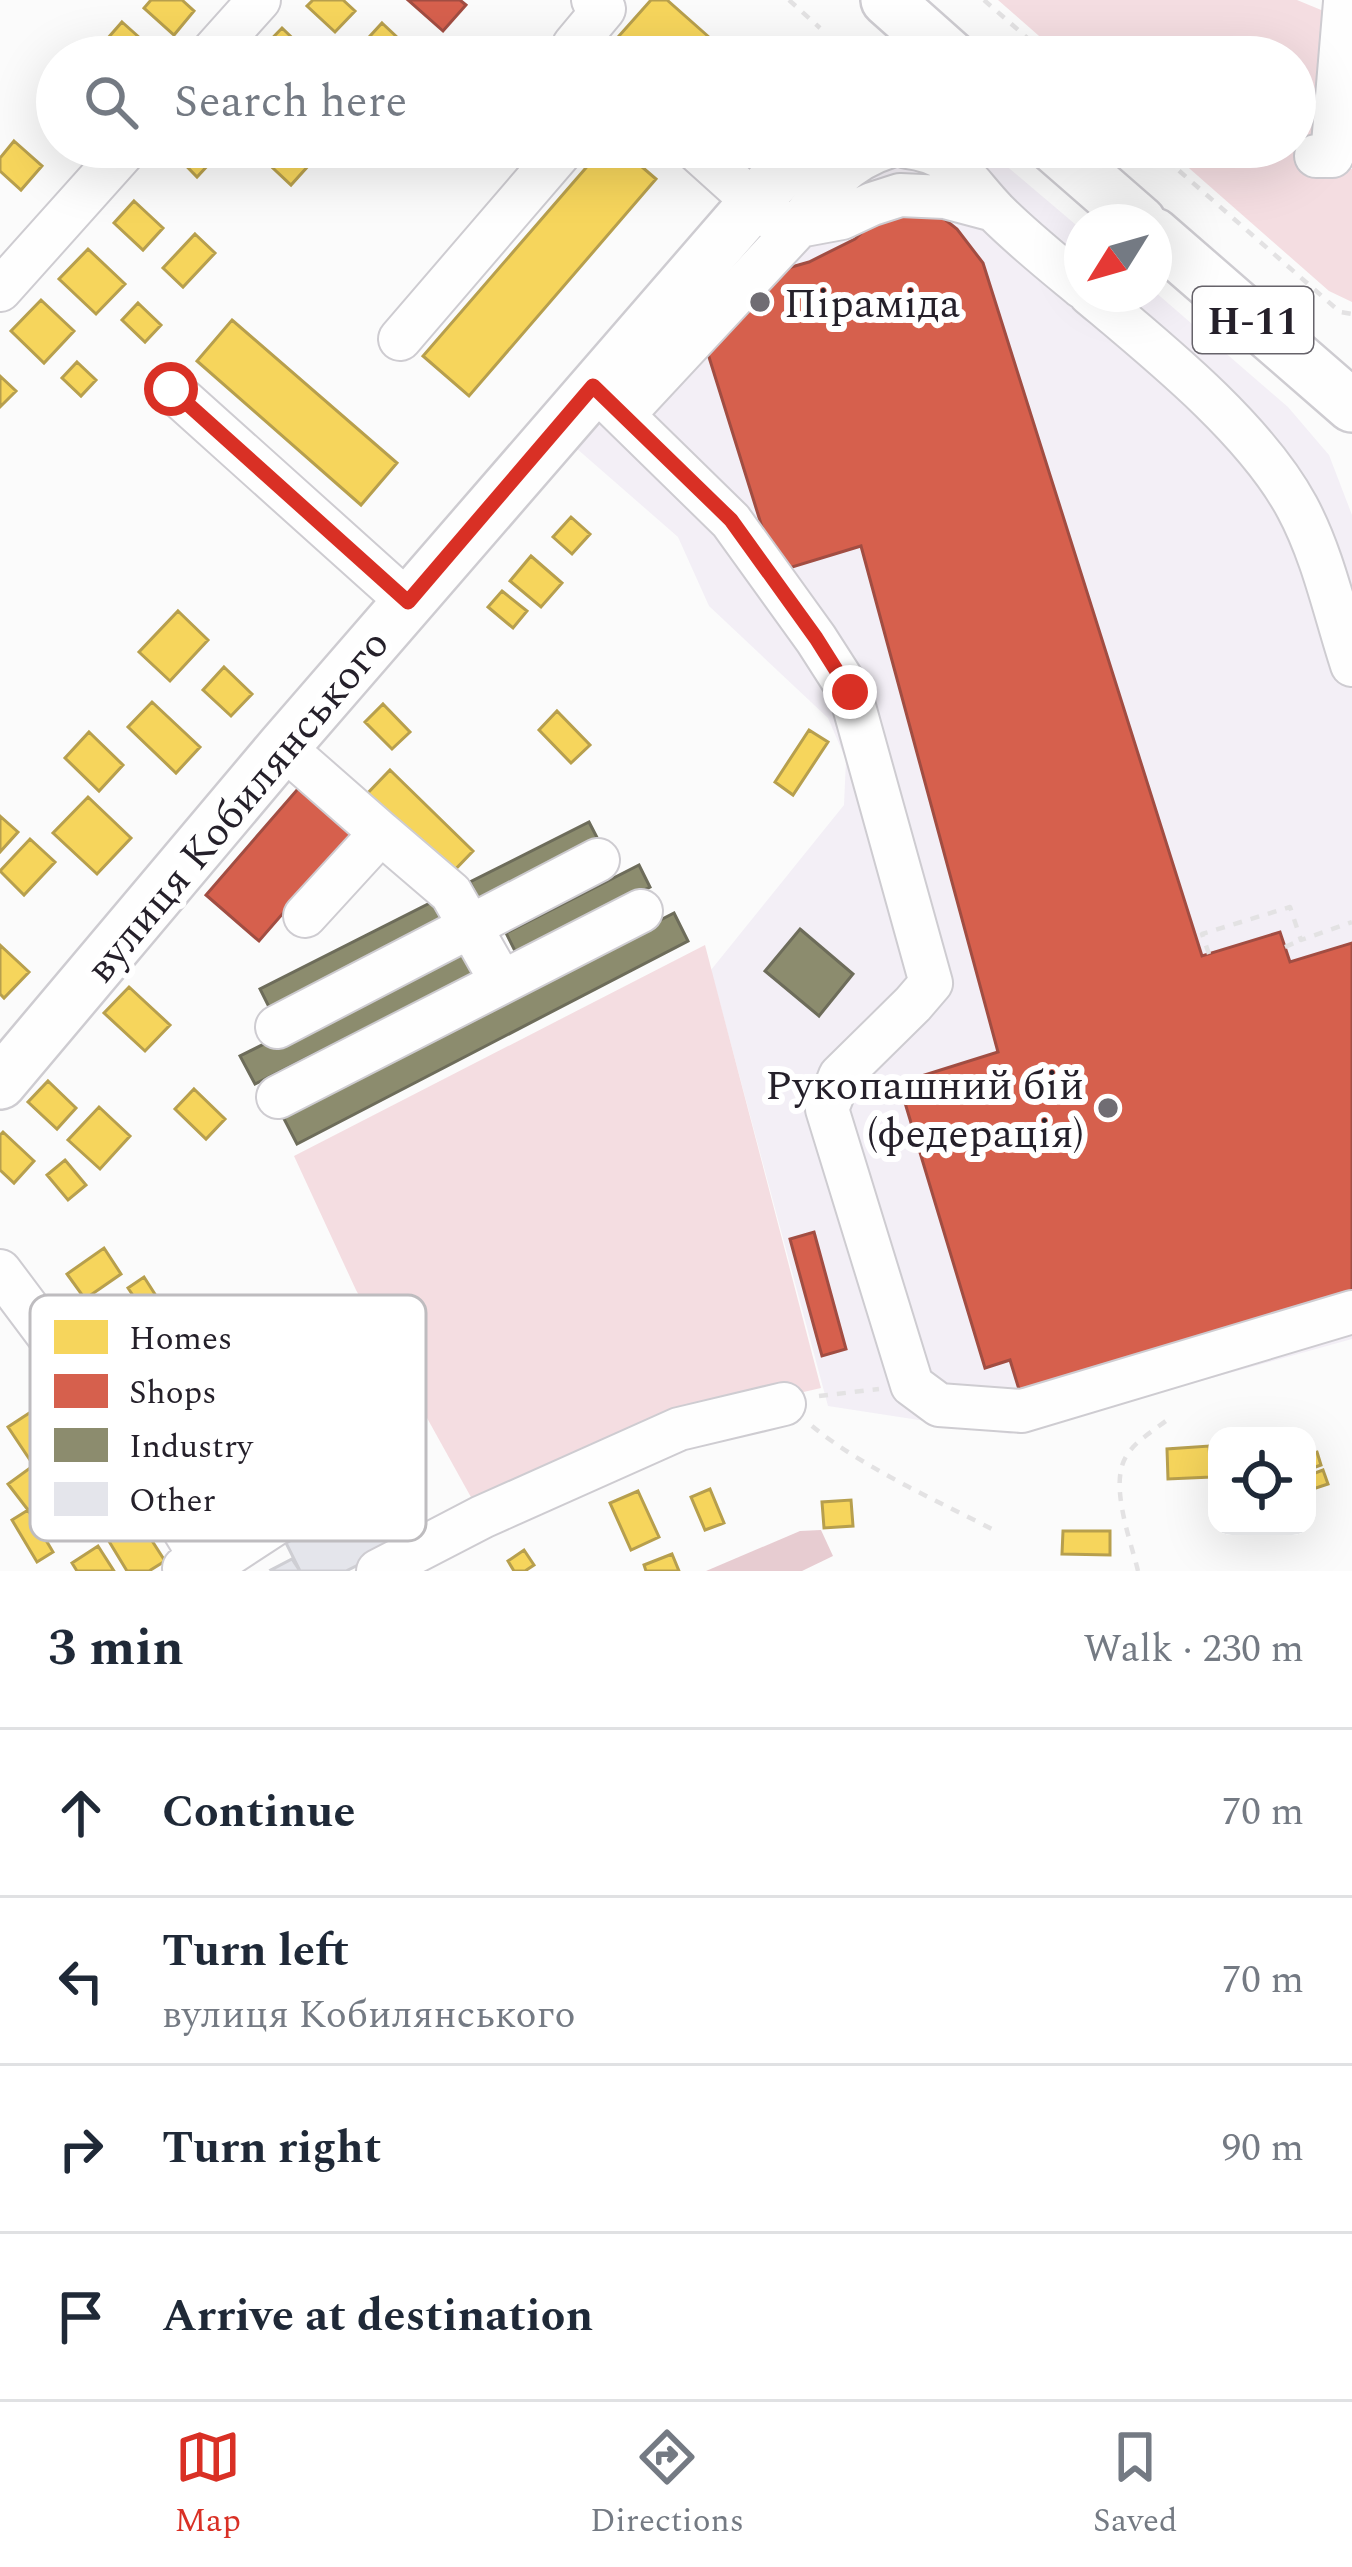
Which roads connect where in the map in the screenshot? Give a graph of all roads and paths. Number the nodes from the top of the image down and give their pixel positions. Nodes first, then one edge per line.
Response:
1 (259, 0) edge
2 (593, 0) edge
3 (789, 0) edge
4 (984, 0) edge
5 (1346, 2) edge
6 (820, 28) dead end
7 (227, 36) edge
8 (582, 36) edge
9 (1025, 36) edge
10 (1316, 156) dead end
11 (109, 168) edge
12 (547, 168) edge
13 (720, 168) edge
14 (795, 168) edge
15 (845, 168) edge
16 (956, 168) edge
17 (1078, 168) edge
18 (1176, 168) edge
19 (1119, 204) edge
20 (994, 211) junction
21 (778, 214) junction
22 (1172, 250) edge
23 (1064, 271) edge
24 (0, 290) edge
25 (1131, 312) edge
26 (1352, 314) edge
27 (400, 339) dead end
28 (171, 389) dead end
29 (608, 401) junction
30 (1352, 406) edge
31 (408, 602) junction
32 (1352, 665) edge
33 (283, 747) junction
34 (381, 833) junction
35 (598, 860) dead end
36 (641, 911) dead end
37 (304, 916) dead end
38 (1352, 922) edge
39 (471, 925) junction
40 (1301, 940) junction
41 (1285, 947) dead end
42 (1209, 954) dead end
43 (501, 981) junction
44 (277, 1027) dead end
45 (0, 1083) edge
46 (278, 1097) dead end
47 (0, 1271) edge
48 (30, 1311) edge
49 (1352, 1312) edge
50 (912, 1385) junction
51 (784, 1404) junction
52 (1172, 1416) dead end
53 (994, 1530) dead end
54 (249, 1541) edge
55 (197, 1567) edge
56 (378, 1571) edge
57 (1138, 1571) edge

1 - 7 street
2 - 8 street
3 - 6 path
4 - 9 path
5 - 10 street
11 - 24 street
12 - 27 street
13 - 21 street
14 - 21 main road, вулиця Кобилянського
15 - 21 street
16 - 20 street
17 - 19 main road
18 - 26 path
20 - 21 street
20 - 23 street
21 - 29 main road, вулиця Кобилянського
22 - 30 main road, Н-11
25 - 32 street
28 - 31 street
29 - 31 main road, вулиця Кобилянського
29 - 50 street
31 - 33 main road, вулиця Кобилянського
33 - 34 street
33 - 45 main road, вулиця Кобилянського
34 - 37 street
34 - 39 street
35 - 39 street
36 - 43 street
38 - 40 path
39 - 43 street
39 - 44 street
40 - 41 path
40 - 42 path
43 - 46 street
47 - 48 street
49 - 50 street
50 - 51 path
51 - 53 path
51 - 56 street
52 - 57 path
54 - 55 street

